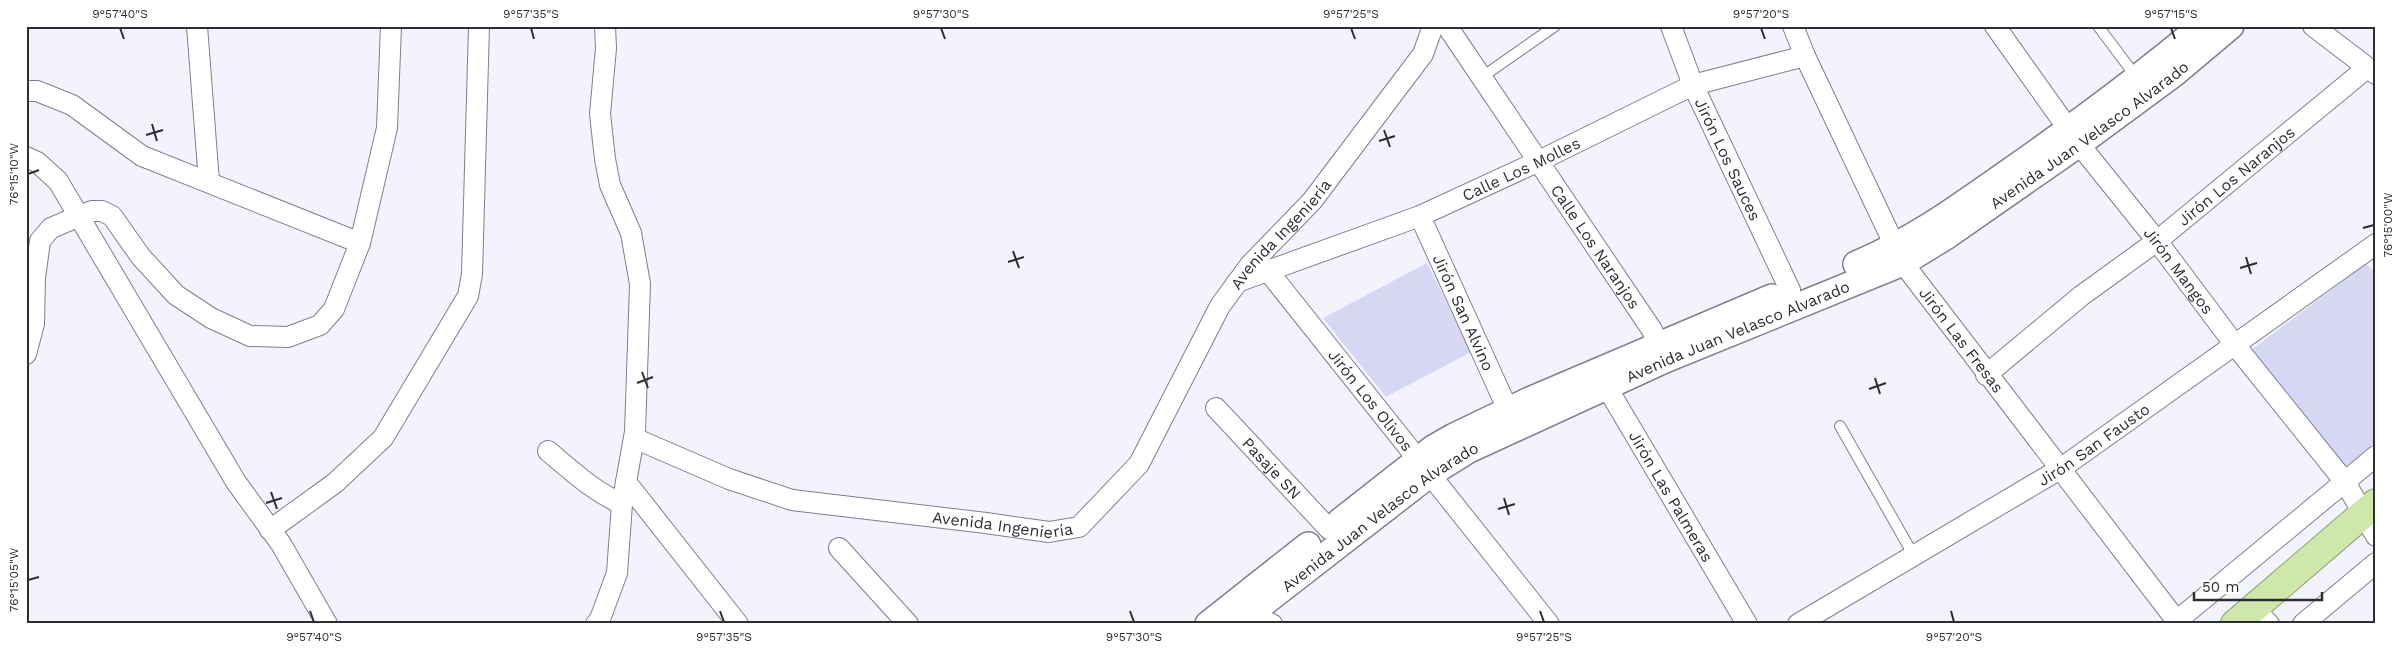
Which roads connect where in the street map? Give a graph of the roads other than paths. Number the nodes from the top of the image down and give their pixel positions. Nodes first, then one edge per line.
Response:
1 (197, 26) edge
2 (391, 26) edge
3 (479, 26) edge
4 (605, 26) edge
5 (1433, 26) edge
6 (1446, 26) edge
7 (1555, 26) edge
8 (1672, 26) edge
9 (1793, 26) edge
10 (1995, 26) edge
11 (2098, 26) edge
12 (2201, 26) edge
13 (2231, 26) edge
14 (2313, 26) edge
15 (1805, 56) junction
16 (2372, 71) edge
17 (1482, 77) junction
18 (2137, 78) junction
19 (1693, 85) junction
20 (26, 91) edge
21 (2074, 137) junction
22 (26, 157) edge
23 (1540, 161) junction
24 (209, 182) junction
25 (79, 216) junction
26 (1420, 216) junction
27 (2157, 241) junction
28 (360, 243) junction
29 (2376, 244) edge
30 (1899, 255) junction
31 (1268, 271) junction
32 (1237, 282) junction
33 (1790, 290) junction
34 (1658, 344) junction
35 (2235, 345) junction
36 (26, 354) edge
37 (1986, 375) junction
38 (1601, 379) junction
39 (1216, 408) dead end
40 (1508, 410) junction
41 (1840, 426) dead end
42 (634, 438) junction
43 (548, 451) dead end
44 (2376, 456) edge
45 (1424, 467) junction
46 (2060, 469) junction
47 (626, 482) junction
48 (2345, 482) junction
49 (622, 504) junction
50 (2372, 518) edge
51 (1329, 529) junction
52 (270, 530) junction
53 (839, 548) dead end
54 (1914, 556) junction
55 (2376, 563) edge
56 (2253, 619) edge
57 (1242, 620) edge
58 (2176, 623) edge
59 (327, 624) edge
60 (596, 624) edge
61 (738, 624) edge
62 (908, 624) edge
63 (1208, 624) edge
64 (1272, 624) edge
65 (1549, 624) edge
66 (1747, 624) edge
67 (1798, 624) edge
68 (2303, 624) edge

1 - 24 street
2 - 28 street
3 - 52 street
4 - 42 street
5 - 32 street, Avenida Ingeniería
6 - 17 street, Calle Los Naranjos
7 - 17 lane
8 - 19 street, Jirón Los Sauces
9 - 15 street, Jirón Las Fresas
10 - 21 street, Jirón Mangos
11 - 18 lane
12 - 18 street, Avenida Juan Velasco Alvarado
13 - 21 street, Avenida Juan Velasco Alvarado
14 - 16 street
15 - 19 street, Calle Los Molles
15 - 30 street, Jirón Las Fresas
16 - 27 street, Jirón Los Naranjos
17 - 23 street, Calle Los Naranjos
18 - 21 street, Avenida Juan Velasco Alvarado
19 - 23 street, Calle Los Molles
19 - 33 street, Jirón Los Sauces
20 - 24 street
21 - 27 street, Jirón Mangos
21 - 30 street, Avenida Juan Velasco Alvarado
22 - 25 street
23 - 26 street, Calle Los Molles
23 - 34 street, Calle Los Naranjos
24 - 28 street
25 - 28 street
25 - 36 street
25 - 52 street
26 - 31 street, Calle Los Molles
26 - 40 street, Jirón San Alvino
27 - 35 street, Jirón Mangos
27 - 37 street, Jirón Los Naranjos
29 - 35 street, Jirón San Fausto
30 - 33 street, Avenida Juan Velasco Alvarado
30 - 37 street, Jirón Las Fresas
30 - 38 street, Avenida Juan Velasco Alvarado
31 - 32 street, Calle Los Molles
31 - 45 street, Jirón Los Olivos
32 - 42 street, Avenida Ingeniería
33 - 34 street, Avenida Juan Velasco Alvarado
34 - 38 street, Avenida Juan Velasco Alvarado
35 - 46 street, Jirón San Fausto
35 - 48 street, Jirón Mangos
37 - 46 street, Jirón Las Fresas
38 - 40 street, Avenida Juan Velasco Alvarado
38 - 45 street, Avenida Juan Velasco Alvarado
38 - 66 street, Jirón Las Palmeras
39 - 51 street, Pasaje SN
40 - 45 street, Avenida Juan Velasco Alvarado
41 - 54 lane
42 - 47 street
43 - 49 street
44 - 48 street
45 - 51 street, Avenida Juan Velasco Alvarado
45 - 57 street, Avenida Juan Velasco Alvarado
45 - 65 street, Jirón Los Olivos
46 - 54 street, Jirón San Fausto
46 - 58 street, Jirón Las Fresas
47 - 49 street
47 - 61 street
48 - 50 street, Jirón Mangos
48 - 58 street
49 - 60 street
50 - 56 highway
51 - 63 street, Avenida Juan Velasco Alvarado
52 - 59 street
53 - 62 street
54 - 67 street, Jirón San Fausto
55 - 68 street
57 - 64 street

